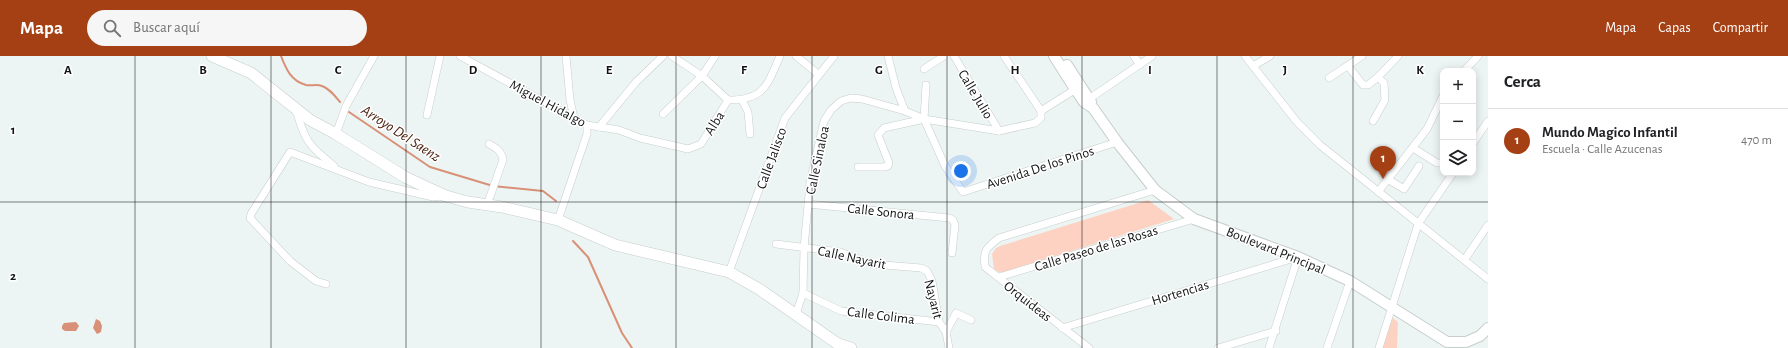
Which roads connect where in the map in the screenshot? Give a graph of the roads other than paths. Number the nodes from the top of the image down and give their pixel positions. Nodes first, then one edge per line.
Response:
1 (212, 56) edge
2 (374, 56) edge
3 (440, 56) edge
4 (460, 56) edge
5 (566, 56) edge
6 (663, 56) edge
7 (672, 56) edge
8 (715, 56) edge
9 (780, 56) edge
10 (796, 56) edge
11 (834, 56) edge
12 (888, 56) edge
13 (944, 56) edge
14 (954, 56) edge
15 (1004, 56) edge
16 (1054, 56) edge
17 (1062, 56) edge
18 (1134, 56) edge
19 (1152, 56) edge
20 (1244, 56) edge
21 (1270, 56) edge
22 (1362, 56) edge
23 (1398, 56) edge
24 (1478, 56) edge
25 (1140, 64) junction
26 (1253, 66) junction
27 (1348, 66) junction
28 (1467, 68) edge
29 (924, 69) dead end
30 (818, 74) junction
31 (702, 76) junction
32 (1378, 77) junction
33 (1329, 78) dead end
34 (926, 85) dead end
35 (1078, 88) junction
36 (728, 100) junction
37 (742, 100) junction
38 (1089, 103) junction
39 (1440, 103) edge
40 (296, 110) junction
41 (905, 110) junction
42 (1041, 111) junction
43 (663, 114) dead end
44 (426, 115) dead end
45 (574, 118) junction
46 (924, 119) junction
47 (1373, 121) dead end
48 (1488, 121) edge
49 (587, 125) junction
50 (599, 127) junction
51 (999, 131) junction
52 (336, 134) junction
53 (750, 134) dead end
54 (1475, 140) edge
55 (1117, 142) junction
56 (489, 144) dead end
57 (1413, 148) junction
58 (688, 150) joint
59 (1440, 163) edge
60 (1419, 166) dead end
61 (858, 167) dead end
62 (338, 169) junction
63 (1451, 176) edge
64 (1389, 180) junction
65 (1155, 190) junction
66 (1378, 192) junction
67 (446, 196) junction
68 (808, 204) junction
69 (487, 205) junction
70 (1194, 219) junction
71 (558, 220) junction
72 (1418, 224) junction
73 (1488, 225) edge
74 (776, 244) dead end
75 (804, 248) junction
76 (952, 253) dead end
77 (1298, 257) junction
78 (1464, 259) junction
79 (729, 272) junction
80 (927, 272) joint
81 (998, 277) junction
82 (1488, 279) edge
83 (1350, 281) junction
84 (326, 284) dead end
85 (803, 293) junction
86 (1391, 308) junction
87 (796, 314) junction
88 (971, 320) dead end
89 (939, 322) junction
90 (1062, 328) junction
91 (1488, 328) edge
92 (1276, 330) junction
93 (946, 332) junction
94 (1448, 345) edge
95 (951, 347) edge
96 (851, 348) edge
97 (1089, 348) edge
98 (1218, 348) edge
99 (1269, 348) edge
100 (1327, 348) edge
101 (1379, 348) edge

1 - 40 main road
2 - 52 street
3 - 44 street
4 - 45 street, Miguel Hidalgo
5 - 45 street
6 - 50 street
7 - 31 street, Alba
8 - 31 street
9 - 37 street
10 - 30 street
11 - 30 street, Calle Jalisco
12 - 41 street
13 - 29 street
14 - 51 street, Calle Julio
15 - 42 street
16 - 35 street, Boulevard Principal
17 - 35 street, Boulevard Principal
18 - 25 street
19 - 25 street
20 - 26 street
21 - 26 street
22 - 27 street
23 - 32 street
24 - 28 street
25 - 38 street
26 - 66 street
27 - 32 street
27 - 33 street
30 - 79 street, Calle Jalisco
31 - 36 street, Alba
31 - 43 street
32 - 47 street
34 - 46 street
35 - 38 street, Boulevard Principal
35 - 42 street
36 - 37 street
36 - 58 street, Alba
37 - 53 street
38 - 55 street, Boulevard Principal
39 - 57 street
40 - 52 main road
40 - 62 street
41 - 46 street, Calle Sinaloa
41 - 68 street, Calle Sinaloa
42 - 51 street
45 - 49 street, Miguel Hidalgo
46 - 51 street, Calle Sinaloa
46 - 55 street, Avenida De los Pinos
46 - 61 street
48 - 54 street
49 - 50 street, Miguel Hidalgo
49 - 71 street
50 - 58 street, Miguel Hidalgo
52 - 67 main road
55 - 65 street, Boulevard Principal
56 - 69 street
57 - 59 street
57 - 64 street
60 - 64 street
62 - 67 street
62 - 84 street
63 - 72 street
64 - 66 street
65 - 70 street, Boulevard Principal
65 - 81 street, Orquideas
66 - 72 street
67 - 69 main road
68 - 75 street, Calle Sinaloa
68 - 76 street, Calle Sonora
69 - 71 main road
70 - 77 street, Boulevard Principal
70 - 81 street, Calle Paseo de las Rosas
71 - 79 main road
72 - 78 street
72 - 86 street
73 - 78 street
74 - 75 street, Calle Nayarit
75 - 80 street, Calle Nayarit
75 - 85 street, Calle Sinaloa
77 - 83 street, Boulevard Principal
77 - 90 street, Hortencias
77 - 92 street
78 - 82 street
79 - 87 main road
80 - 89 street, Nayarit
81 - 90 street, Orquideas
83 - 86 street, Boulevard Principal
83 - 100 street
85 - 87 street, Calle Sinaloa
85 - 89 street, Calle Colima
86 - 94 street, Boulevard Principal
86 - 101 street
87 - 96 main road
88 - 93 street
89 - 93 street, Nayarit
90 - 97 street, Orquideas
91 - 94 street, Boulevard Principal
92 - 98 street
92 - 99 street
93 - 95 street, Nayarit

